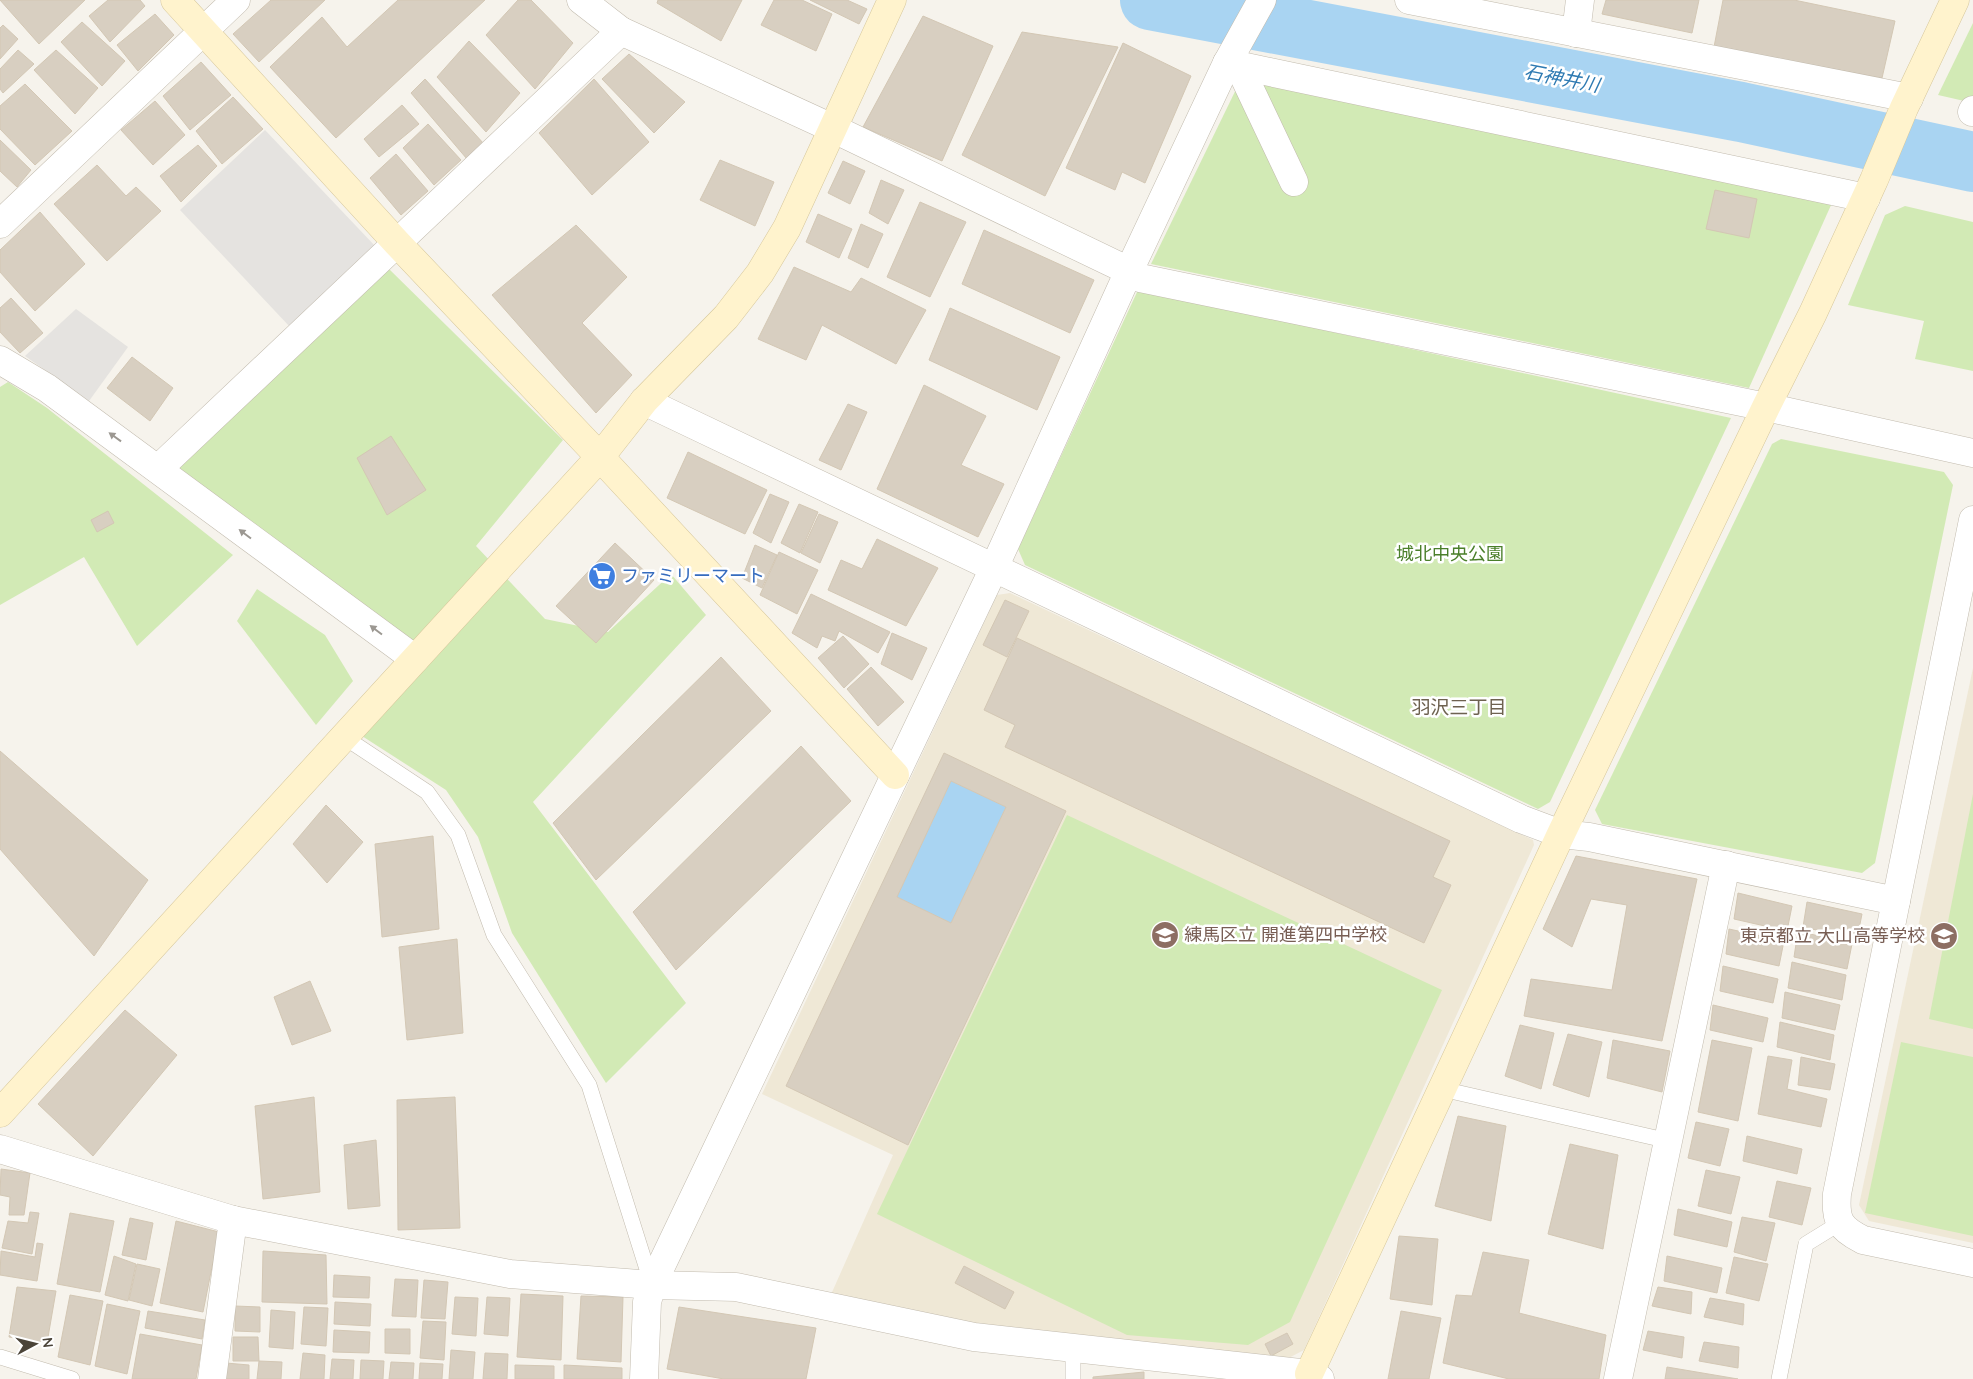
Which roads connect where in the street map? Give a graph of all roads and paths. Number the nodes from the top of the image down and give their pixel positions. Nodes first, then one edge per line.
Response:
1 (175, 0) edge
2 (236, 0) edge
3 (581, 0) edge
4 (892, 0) edge
5 (1262, 0) edge
6 (1409, 0) edge
7 (1580, 0) edge
8 (1955, 0) edge
9 (203, 30) junction
10 (621, 32) junction
11 (1576, 33) junction
12 (1235, 57) junction
13 (1906, 103) junction
14 (832, 128) junction
15 (1294, 182) dead end
16 (1870, 189) junction
17 (0, 224) edge
18 (397, 243) junction
19 (1129, 271) junction
20 (0, 360) edge
21 (644, 401) junction
22 (1766, 407) junction
23 (1973, 453) edge
24 (600, 457) junction
25 (158, 469) junction
26 (1973, 520) edge
27 (994, 568) junction
28 (415, 659) junction
29 (344, 737) junction
30 (895, 775) junction
31 (1562, 834) junction
32 (1726, 865) junction
33 (1896, 901) junction
34 (1442, 1089) junction
35 (0, 1113) edge
36 (1669, 1142) junction
37 (0, 1149) edge
38 (233, 1220) junction
39 (1840, 1223) junction
40 (1973, 1263) edge
41 (652, 1285) junction
42 (1074, 1348) junction
43 (0, 1358) edge
44 (1315, 1377) edge
45 (72, 1379) edge
46 (212, 1379) edge
47 (644, 1379) edge
48 (1073, 1379) edge
49 (1618, 1379) edge
50 (1779, 1379) edge

1 - 9 street
2 - 9 street
3 - 10 street
4 - 14 street
5 - 12 street
6 - 11 street
7 - 11 street
8 - 13 street
9 - 17 street
9 - 18 street
10 - 14 street
10 - 18 street
11 - 13 street
12 - 15 street
12 - 16 street
12 - 19 street
13 - 16 street
14 - 19 street
14 - 21 street
16 - 22 street
18 - 24 street
18 - 25 street
19 - 22 street
19 - 27 street
25 -> 20 street
21 - 24 street
21 - 27 street
22 - 23 street
22 - 31 street
24 - 28 street
24 - 30 street
28 -> 25 street
26 - 33 street
27 - 30 street
27 - 31 street
28 - 29 street
29 - 35 street
29 - 41 lane
30 - 41 street
31 - 32 street
31 - 34 street
32 - 33 street
32 - 36 street
33 - 39 street
34 - 36 lane
34 - 44 street
36 - 49 street
37 - 38 street
38 - 41 street
38 - 46 street
39 - 40 street
39 - 50 lane
41 - 42 street
41 - 47 street
42 - 44 street
42 - 48 lane
43 - 45 lane

